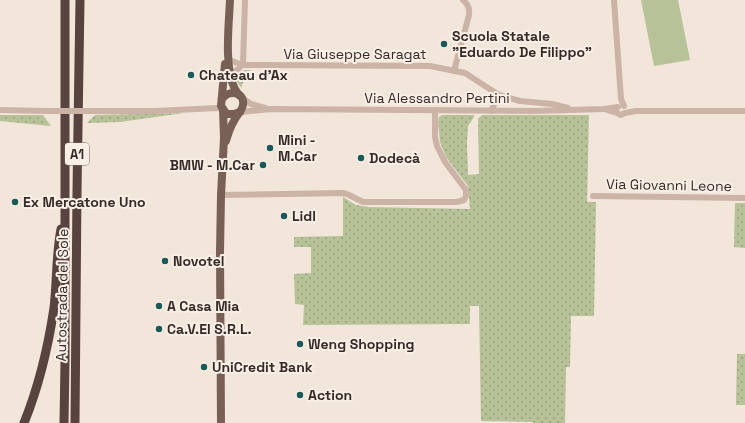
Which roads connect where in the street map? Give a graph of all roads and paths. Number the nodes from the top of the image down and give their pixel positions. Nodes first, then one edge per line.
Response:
1 (66, 0) edge
2 (80, 0) edge
3 (230, 0) edge
4 (245, 0) edge
5 (463, 0) edge
6 (614, 0) edge
7 (228, 44) junction
8 (229, 60) junction
9 (243, 65) junction
10 (454, 71) junction
11 (232, 81) junction
12 (499, 95) junction
13 (240, 96) junction
14 (222, 99) junction
15 (195, 109) junction
16 (223, 109) junction
17 (271, 109) junction
18 (621, 109) junction
19 (0, 110) edge
20 (435, 110) junction
21 (578, 110) junction
22 (491, 111) junction
23 (745, 111) edge
24 (240, 112) junction
25 (223, 152) junction
26 (221, 195) junction
27 (593, 196) dead end
28 (745, 198) edge
29 (65, 208) junction
30 (24, 423) edge
31 (64, 423) edge
32 (75, 423) edge
33 (221, 423) edge

1 - 29 highway, Autostrada del Sole / A1
2 - 32 highway, Autostrada del Sole / A1
3 - 7 main road
4 - 9 street
5 - 10 street
6 - 18 street
7 - 8 main road
7 - 14 main road
8 - 9 street, Via Giuseppe Saragat
8 - 11 main road
9 - 10 street, Via Giuseppe Saragat
9 - 11 street
10 - 12 street, Via Giuseppe Saragat
11 - 13 main road
12 - 21 street, Via Giuseppe Saragat
12 - 22 street
13 - 14 main road
13 - 17 street, Via Alessandro Pertini
13 - 24 main road
14 - 15 street
14 - 16 main road
15 - 16 street
15 - 19 street, bridge
16 - 24 main road
16 - 25 main road
17 - 20 street, Via Alessandro Pertini
17 - 24 street, Via Alessandro Pertini
18 - 21 street, Via Alessandro Pertini
18 - 23 street, Via Alessandro Pertini
20 - 22 street, Via Alessandro Pertini
20 - 26 street
21 - 22 street, Via Alessandro Pertini
24 - 25 main road
25 - 26 main road
26 - 33 main road
27 - 28 street, Via Giovanni Leone
29 - 30 highway
29 - 31 highway, Autostrada del Sole / A1

